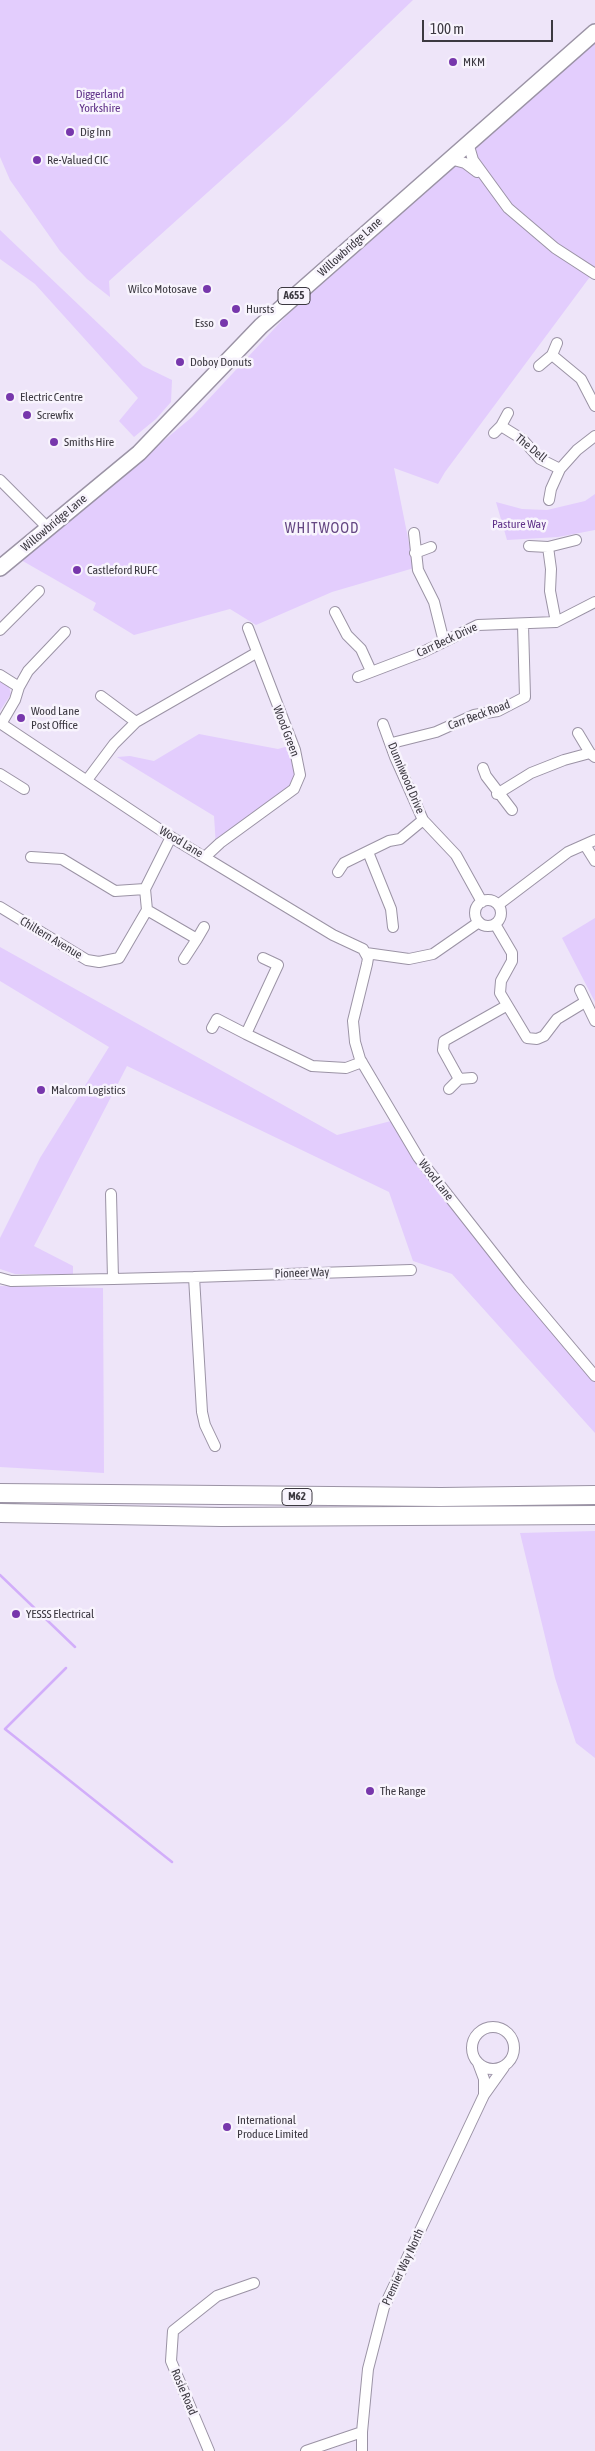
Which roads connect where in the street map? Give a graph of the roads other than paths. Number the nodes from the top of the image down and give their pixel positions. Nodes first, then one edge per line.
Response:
1 (595, 32) edge
2 (468, 143) junction
3 (450, 159) junction
4 (489, 182) junction
5 (595, 274) edge
6 (557, 344) dead end
7 (552, 355) junction
8 (539, 366) dead end
9 (595, 406) edge
10 (508, 413) dead end
11 (595, 436) edge
12 (560, 469) junction
13 (0, 480) edge
14 (549, 500) dead end
15 (48, 528) junction
16 (414, 532) dead end
17 (576, 540) dead end
18 (529, 546) dead end
19 (431, 547) dead end
20 (548, 548) junction
21 (415, 553) junction
22 (0, 568) edge
23 (39, 591) dead end
24 (595, 602) edge
25 (335, 612) dead end
26 (556, 622) junction
27 (523, 625) junction
28 (248, 628) dead end
29 (0, 630) edge
30 (64, 632) dead end
31 (444, 642) junction
32 (256, 653) junction
33 (371, 671) junction
34 (0, 675) edge
35 (358, 677) dead end
36 (19, 687) junction
37 (101, 696) dead end
38 (136, 722) junction
39 (0, 724) edge
40 (383, 724) dead end
41 (578, 733) dead end
42 (392, 743) junction
43 (592, 755) edge
44 (483, 768) dead end
45 (0, 774) edge
46 (87, 780) junction
47 (24, 789) dead end
48 (498, 793) junction
49 (512, 810) dead end
50 (423, 820) junction
51 (171, 837) junction
52 (595, 840) edge
53 (585, 844) junction
54 (368, 852) junction
55 (206, 856) junction
56 (32, 857) dead end
57 (595, 861) edge
58 (338, 872) dead end
59 (145, 889) junction
60 (482, 902) junction
61 (498, 905) junction
62 (0, 907) edge
63 (147, 910) junction
64 (479, 922) junction
65 (495, 924) junction
66 (204, 927) dead end
67 (393, 927) dead end
68 (197, 939) junction
69 (366, 953) junction
70 (263, 958) dead end
71 (184, 959) dead end
72 (580, 990) dead end
73 (585, 1002) junction
74 (506, 1006) junction
75 (595, 1021) edge
76 (212, 1028) dead end
77 (246, 1034) junction
78 (362, 1062) junction
79 (472, 1078) dead end
80 (459, 1079) junction
81 (449, 1088) dead end
82 (111, 1194) dead end
83 (410, 1270) dead end
84 (194, 1277) junction
85 (0, 1278) edge
86 (113, 1280) junction
87 (595, 1376) edge
88 (215, 1446) dead end
89 (0, 1493) edge
90 (595, 1495) edge
91 (0, 1513) edge
92 (595, 1516) edge
93 (478, 2063) junction
94 (504, 2067) junction
95 (484, 2095) junction
96 (254, 2283) dead end
97 (362, 2432) junction
98 (209, 2451) edge
99 (306, 2451) edge
100 (362, 2451) edge

1 - 2 main road, Willowbridge Lane / A655
2 - 3 main road, Willowbridge Lane / A655
2 - 4 street
3 - 4 street
3 - 15 main road, Willowbridge Lane / A655
4 - 5 street
6 - 7 street
7 - 8 street
7 - 9 street
10 - 12 street, The Dell
11 - 12 street
12 - 14 street
13 - 15 street
15 - 22 main road, Willowbridge Lane / A655
16 - 21 street
17 - 20 street
18 - 20 street
19 - 21 street
20 - 26 street
21 - 31 street
23 - 29 street
24 - 26 street, Carr Beck Drive
25 - 33 street
26 - 27 street, Carr Beck Drive
27 - 31 street, Carr Beck Drive
27 - 42 street, Carr Beck Road
28 - 32 street, Wood Green
30 - 36 street
31 - 33 street, Carr Beck Drive
32 - 38 street
32 - 55 street, Wood Green
33 - 35 street, Carr Beck Drive
34 - 36 street
36 - 39 street
37 - 38 street
38 - 46 street
39 - 46 street, Wood Lane
40 - 42 street, Dunniwood Drive
41 - 43 street
42 - 50 street, Dunniwood Drive
43 - 48 street
44 - 48 street
45 - 47 street
46 - 51 street, Wood Lane
48 - 49 street
50 - 54 street
50 - 60 street, Dunniwood Drive
51 - 55 street, Wood Lane
51 - 59 street
52 - 53 street
53 - 57 street
53 - 61 street
54 - 58 street
54 - 67 street
55 - 69 street, Wood Lane
56 - 59 street
59 - 63 street
60 - 61 street
60 - 64 street
61 - 65 street
62 - 63 street, Chiltern Avenue
63 - 68 street
64 - 65 street
64 - 69 street, Wood Lane
65 - 74 street
66 - 68 street
68 - 71 street
69 - 78 street, Wood Lane
70 - 77 street
72 - 73 street
73 - 74 street
73 - 75 street
74 - 80 street
76 - 77 street
77 - 78 street
78 - 87 street, Wood Lane
79 - 80 street
80 - 81 street
82 - 86 street
83 - 84 street, Pioneer Way
84 - 86 street, Pioneer Way
84 - 88 street
85 - 86 street, Pioneer Way
89 - 90 highway, M62
91 - 92 highway, M62
93 - 94 street
93 - 94 street, Premier Way North
93 - 95 street, Premier Way North
94 - 95 street, Premier Way North
95 - 97 street, Premier Way North
96 - 98 street, Rosie Road
97 - 99 street
97 - 100 street, Premier Way North

